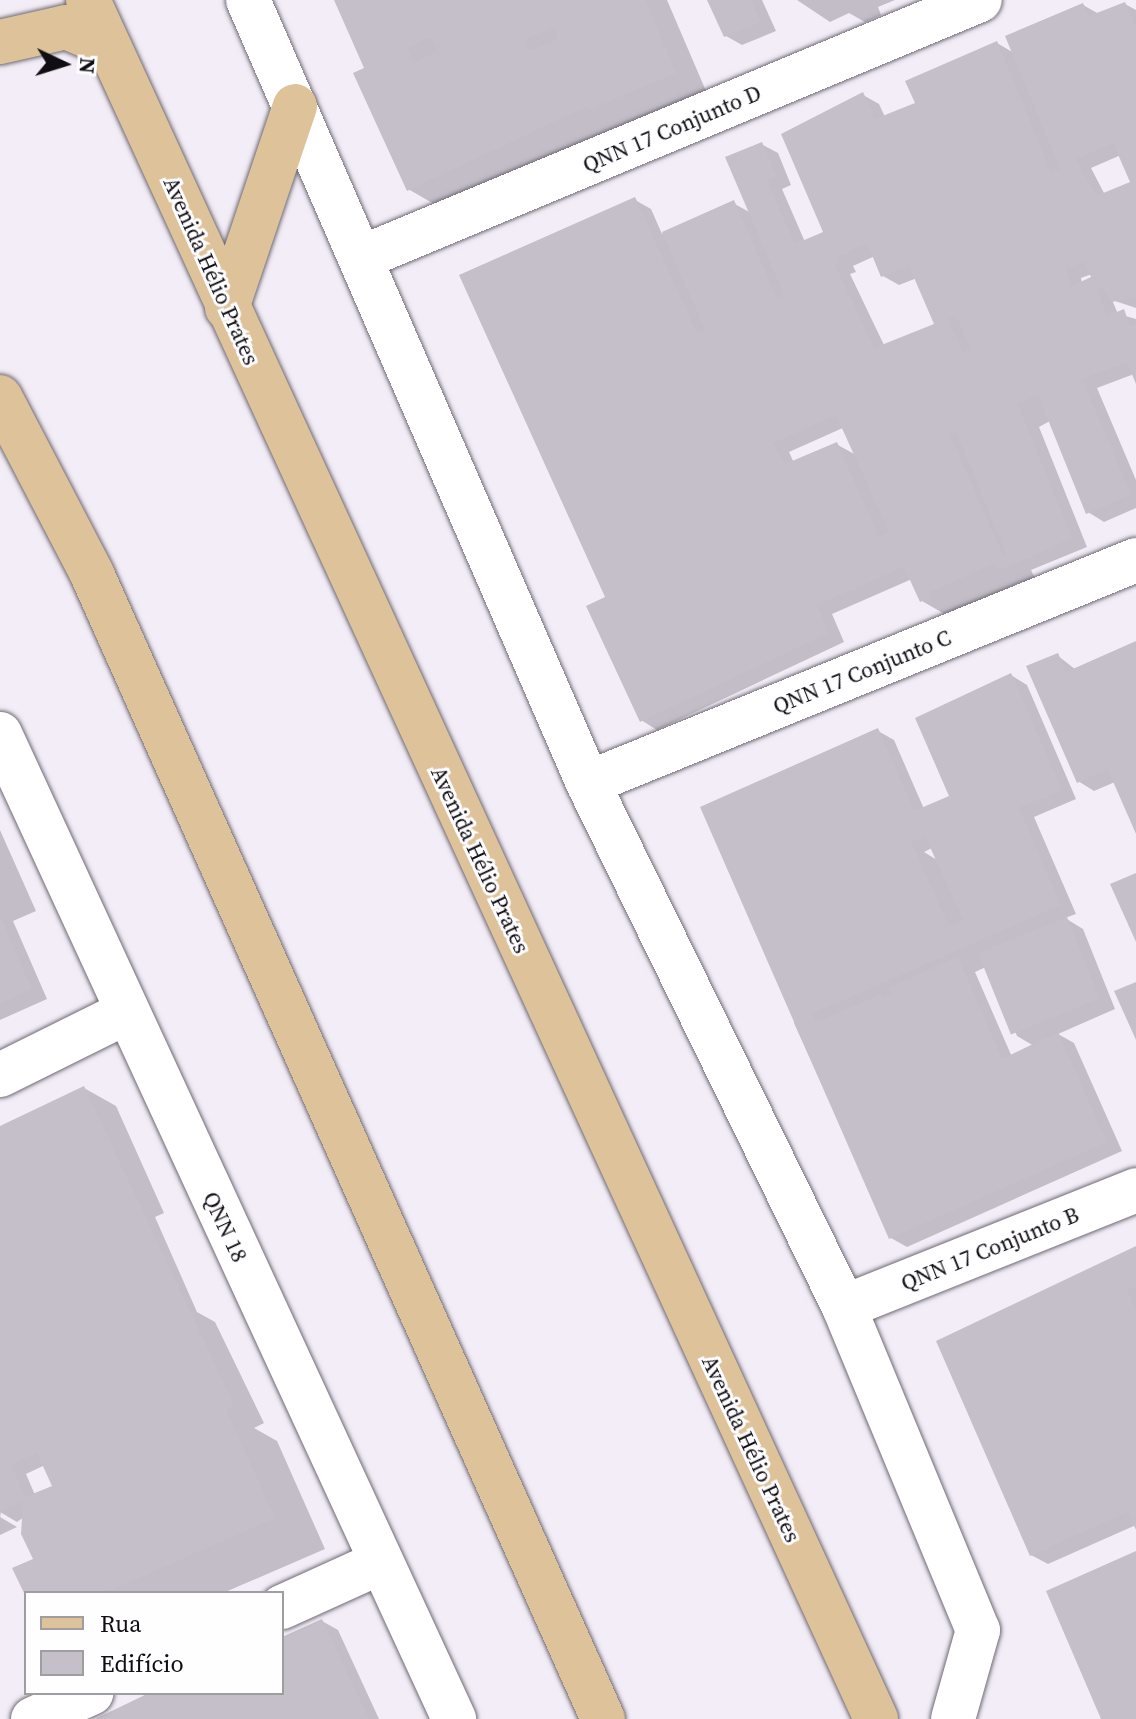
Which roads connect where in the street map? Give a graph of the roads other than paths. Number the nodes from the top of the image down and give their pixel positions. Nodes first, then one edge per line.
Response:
1 (88, 0) edge
2 (248, 0) edge
3 (980, 0) edge
4 (0, 42) edge
5 (108, 45) junction
6 (295, 106) junction
7 (363, 257) junction
8 (227, 308) junction
9 (0, 397) edge
10 (1136, 560) edge
11 (0, 734) edge
12 (588, 783) junction
13 (125, 1013) junction
14 (0, 1075) edge
15 (1136, 1190) edge
16 (844, 1307) junction
17 (381, 1562) junction
18 (284, 1606) edge
19 (87, 1695) edge
20 (33, 1719) edge
21 (454, 1719) edge
22 (603, 1719) edge
23 (876, 1719) edge
24 (953, 1719) edge

1 - 5 main road, Avenida Hélio Prates
2 - 6 street
3 - 7 street, QNN 17 Conjunto D
4 - 5 main road
5 - 8 main road, Avenida Hélio Prates
6 - 7 street
6 - 8 main road
7 - 12 street
8 - 23 main road, Avenida Hélio Prates
9 - 22 main road
10 - 12 street, QNN 17 Conjunto C
11 - 13 street, QNN 18
12 - 16 street
13 - 14 street
13 - 17 street, QNN 18
15 - 16 street, QNN 17 Conjunto B
16 - 24 street
17 - 18 street
17 - 21 street, QNN 18
19 - 20 street

